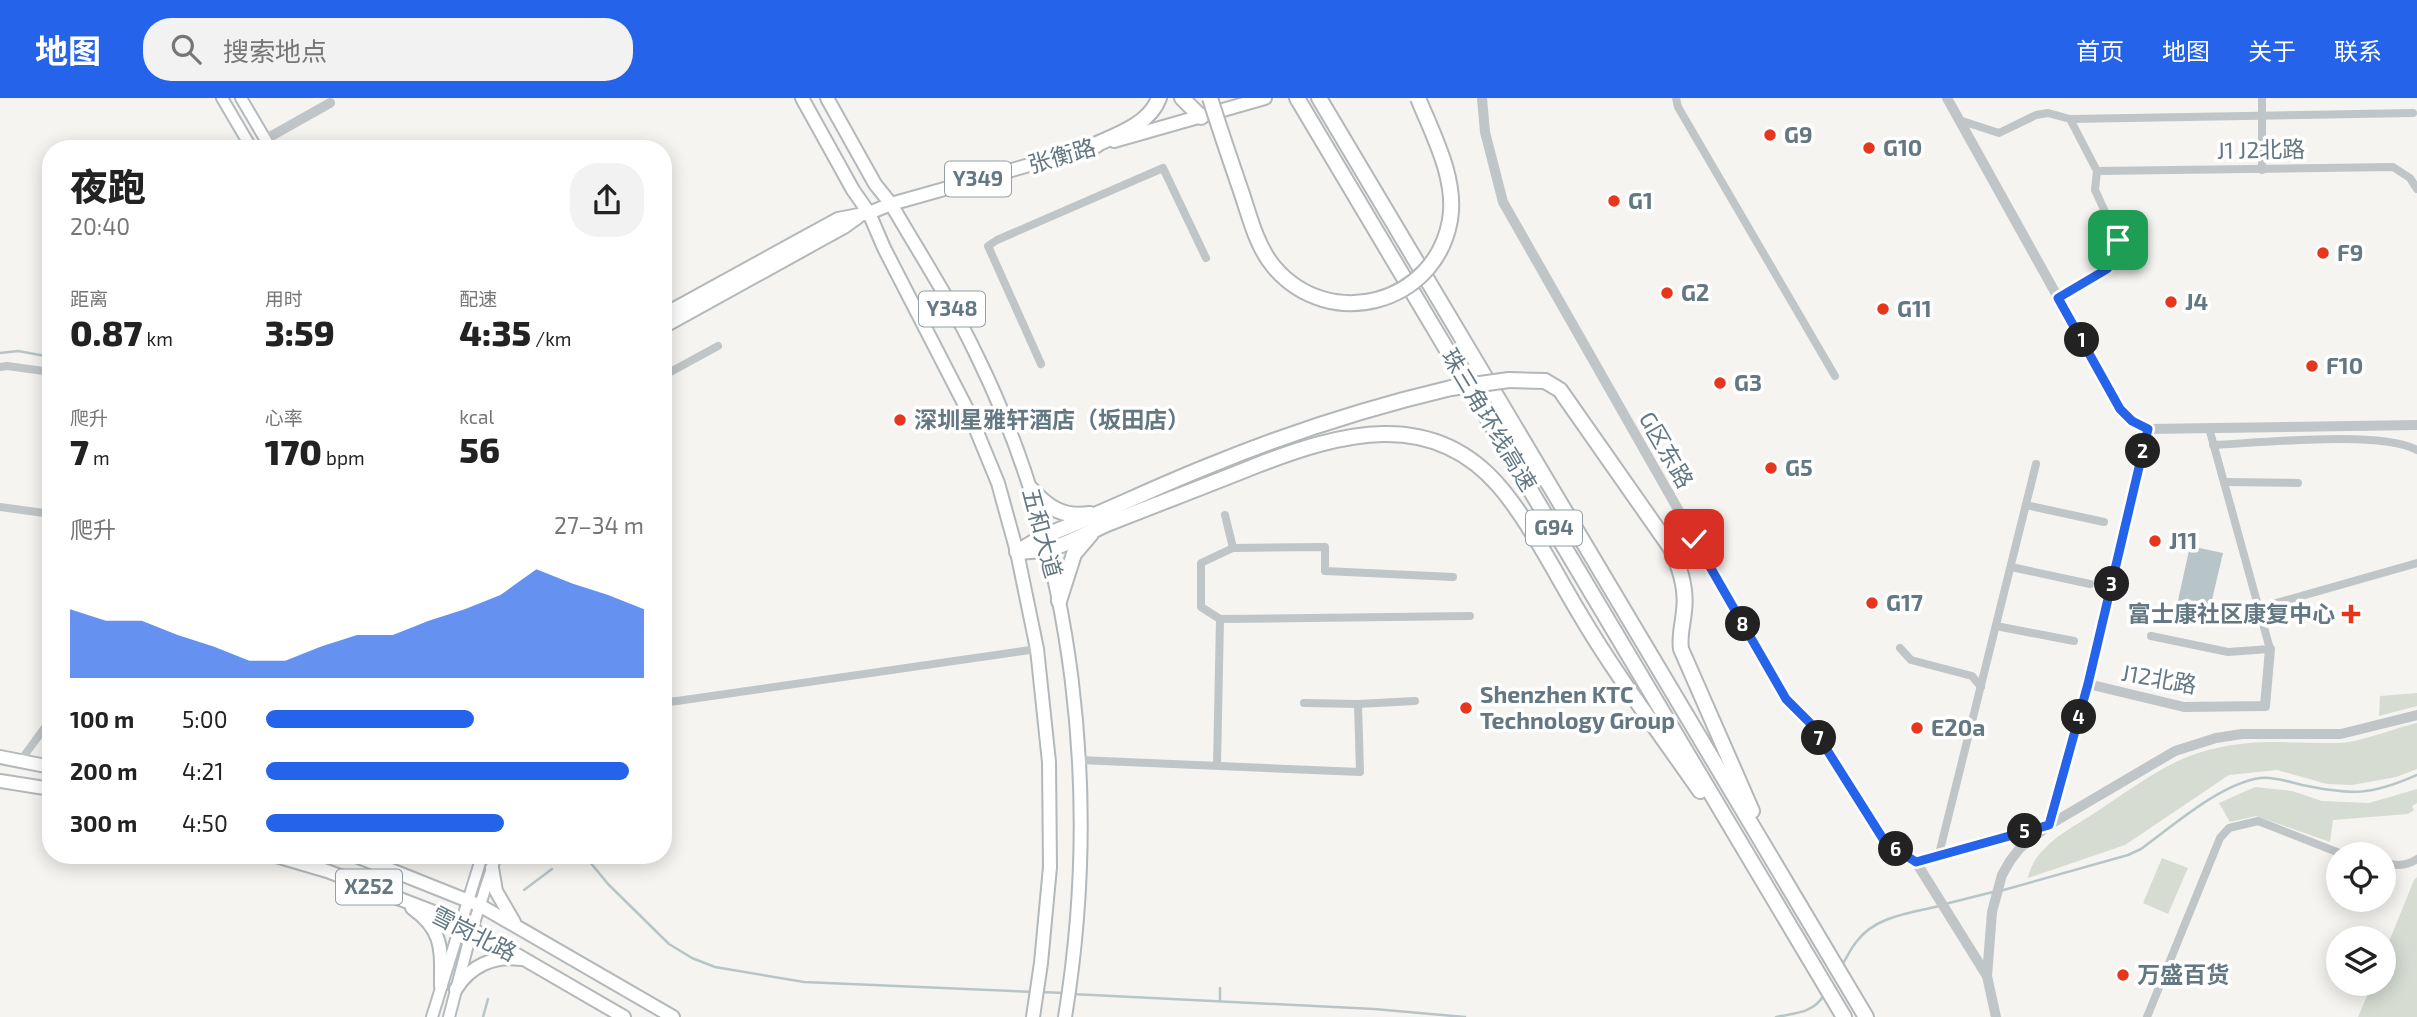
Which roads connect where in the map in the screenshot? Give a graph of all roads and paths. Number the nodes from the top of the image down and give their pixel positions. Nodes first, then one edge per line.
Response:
1 (222, 98) edge
2 (241, 98) edge
3 (802, 98) edge
4 (827, 98) edge
5 (1159, 98) edge
6 (1182, 98) edge
7 (1210, 98) edge
8 (1265, 98) edge
9 (1297, 98) edge
10 (1319, 98) edge
11 (1418, 98) edge
12 (1482, 98) edge
13 (1947, 98) edge
14 (2262, 98) edge
15 (1677, 101) edge
16 (330, 103) dead end
17 (2413, 113) dead end
18 (2262, 116) junction
19 (1201, 117) junction
20 (2070, 119) junction
21 (1959, 120) junction
22 (247, 140) edge
23 (267, 140) edge
24 (275, 140) edge
25 (1088, 148) junction
26 (2262, 170) junction
27 (2097, 171) junction
28 (2417, 189) edge
29 (891, 204) junction
30 (864, 214) junction
31 (1206, 258) dead end
32 (2058, 298) junction
33 (672, 310) edge
34 (672, 322) edge
35 (718, 346) dead end
36 (1041, 365) dead end
37 (0, 367) edge
38 (672, 371) edge
39 (42, 372) edge
40 (1835, 376) dead end
41 (2417, 425) edge
42 (2209, 428) junction
43 (2148, 429) junction
44 (2213, 444) junction
45 (2417, 450) edge
46 (1236, 455) junction
47 (2036, 464) dead end
48 (1242, 471) junction
49 (2224, 482) junction
50 (2298, 483) dead end
51 (1031, 489) junction
52 (2026, 505) junction
53 (0, 507) edge
54 (42, 510) edge
55 (1225, 515) dead end
56 (1103, 519) junction
57 (2104, 522) dead end
58 (1046, 543) junction
59 (1233, 548) junction
60 (1017, 552) junction
61 (2417, 563) edge
62 (2011, 567) junction
63 (1453, 577) dead end
64 (2090, 584) dead end
65 (1059, 601) junction
66 (2259, 608) junction
67 (1470, 616) dead end
68 (1220, 619) junction
69 (1996, 626) junction
70 (2151, 636) dead end
71 (2074, 641) dead end
72 (1900, 648) dead end
73 (1037, 649) junction
74 (2270, 649) junction
75 (2088, 684) junction
76 (1981, 687) junction
77 (1415, 701) dead end
78 (672, 702) edge
79 (1304, 703) dead end
80 (1358, 704) junction
81 (2417, 715) edge
82 (42, 731) edge
83 (0, 757) edge
84 (21, 760) junction
85 (1079, 760) junction
86 (42, 764) edge
87 (1217, 765) junction
88 (0, 781) edge
89 (42, 788) edge
90 (2049, 825) junction
91 (2326, 847) edge
92 (1939, 854) junction
93 (2417, 859) edge
94 (1916, 862) junction
95 (303, 864) edge
96 (376, 864) edge
97 (479, 864) edge
98 (493, 864) edge
99 (494, 864) edge
100 (2396, 866) edge
101 (1779, 872) junction
102 (1764, 881) junction
103 (397, 898) junction
104 (467, 900) junction
105 (481, 906) junction
106 (460, 922) junction
107 (472, 929) junction
108 (525, 932) junction
109 (527, 961) junction
110 (1987, 976) junction
111 (441, 986) junction
112 (456, 989) junction
113 (1841, 1011) edge
114 (1034, 1012) edge
115 (1066, 1014) edge
116 (432, 1017) edge
117 (449, 1017) edge
118 (624, 1017) edge
119 (673, 1017) edge
120 (1866, 1017) edge
121 (1996, 1017) edge
122 (2147, 1017) edge

1 - 22 main road
2 - 23 main road
3 - 30 main road, 五和大道 / Y348
4 - 29 main road, 五和大道 / Y348
5 - 25 highway
6 - 19 highway
7 - 11 highway, bridge
8 - 19 main road, 张衡路 / Y349
9 - 102 highway, 珠三角环线高速 / G94
10 - 101 highway, 珠三角环线高速 / G94
12 - 94 street, G区东路
13 - 21 street
14 - 18 street
15 - 40 street
16 - 24 street
17 - 18 street
18 - 20 street
18 - 26 street
19 - 25 main road, 张衡路 / Y349
20 - 21 street
20 - 27 street
21 - 32 street
25 - 29 main road, 张衡路 / Y349
26 - 27 street, J1 J2北路
26 - 28 street, J1 J2北路
27 - 32 street
29 - 30 main road, 张衡路 / Y349
29 - 51 main road, 五和大道 / Y348
30 - 33 main road, 张衡路
30 - 34 main road, 张衡路 / Y349
30 - 60 main road, 五和大道 / Y348
31 - 36 street
32 - 43 street
35 - 38 street
37 - 39 street
41 - 42 street
42 - 43 street
42 - 44 street
43 - 75 street
44 - 45 street
44 - 49 street
46 - 48 highway
46 - 56 highway
46 - 101 highway, bridge
47 - 52 street
48 - 56 highway
48 - 102 highway
49 - 50 street
49 - 66 street
51 - 56 highway
51 - 58 main road, 五和大道 / Y348
52 - 57 street
52 - 62 street
53 - 54 street
55 - 59 street
56 - 58 highway
56 - 65 highway
58 - 60 highway
58 - 65 main road, 五和大道 / Y348
59 - 63 street
59 - 68 street
60 - 73 main road, 五和大道 / Y348
61 - 66 street
62 - 64 street
62 - 69 street
65 - 85 main road, 五和大道 / Y348
66 - 74 street
67 - 68 street
68 - 87 street
69 - 71 street
69 - 76 street
70 - 74 street
72 - 76 street
73 - 78 street
73 - 114 main road, 五和大道 / Y348
74 - 75 street, J12北路
75 - 90 street
76 - 92 street
77 - 80 street
79 - 80 street
80 - 87 street
81 - 90 street
82 - 84 street
83 - 84 main road
84 - 86 main road
85 - 87 street
85 - 115 main road, 五和大道 / Y348
88 - 89 main road
90 - 92 street
90 - 110 street
91 - 122 street
92 - 94 street
93 - 100 street
94 - 110 street
95 - 103 main road, 雪岗北路 / X252
96 - 104 main road, 雪岗北路 / X252
97 - 104 main road
98 - 105 main road
99 - 108 main road
101 - 120 highway, 珠三角环线高速 / G94
102 - 113 highway, 珠三角环线高速 / G94
103 - 106 main road, 雪岗北路 / X252
103 - 111 main road
104 - 105 main road, 雪岗北路 / X252
104 - 106 main road
105 - 107 main road
105 - 108 main road, 雪岗北路 / X252
106 - 107 main road, 雪岗北路 / X252
106 - 111 main road
107 - 109 main road, 雪岗北路 / X252
107 - 112 main road
108 - 119 main road, 雪岗北路 / X252
109 - 112 main road
109 - 118 main road, 雪岗北路 / X252
110 - 121 street
111 - 116 main road
112 - 117 main road

